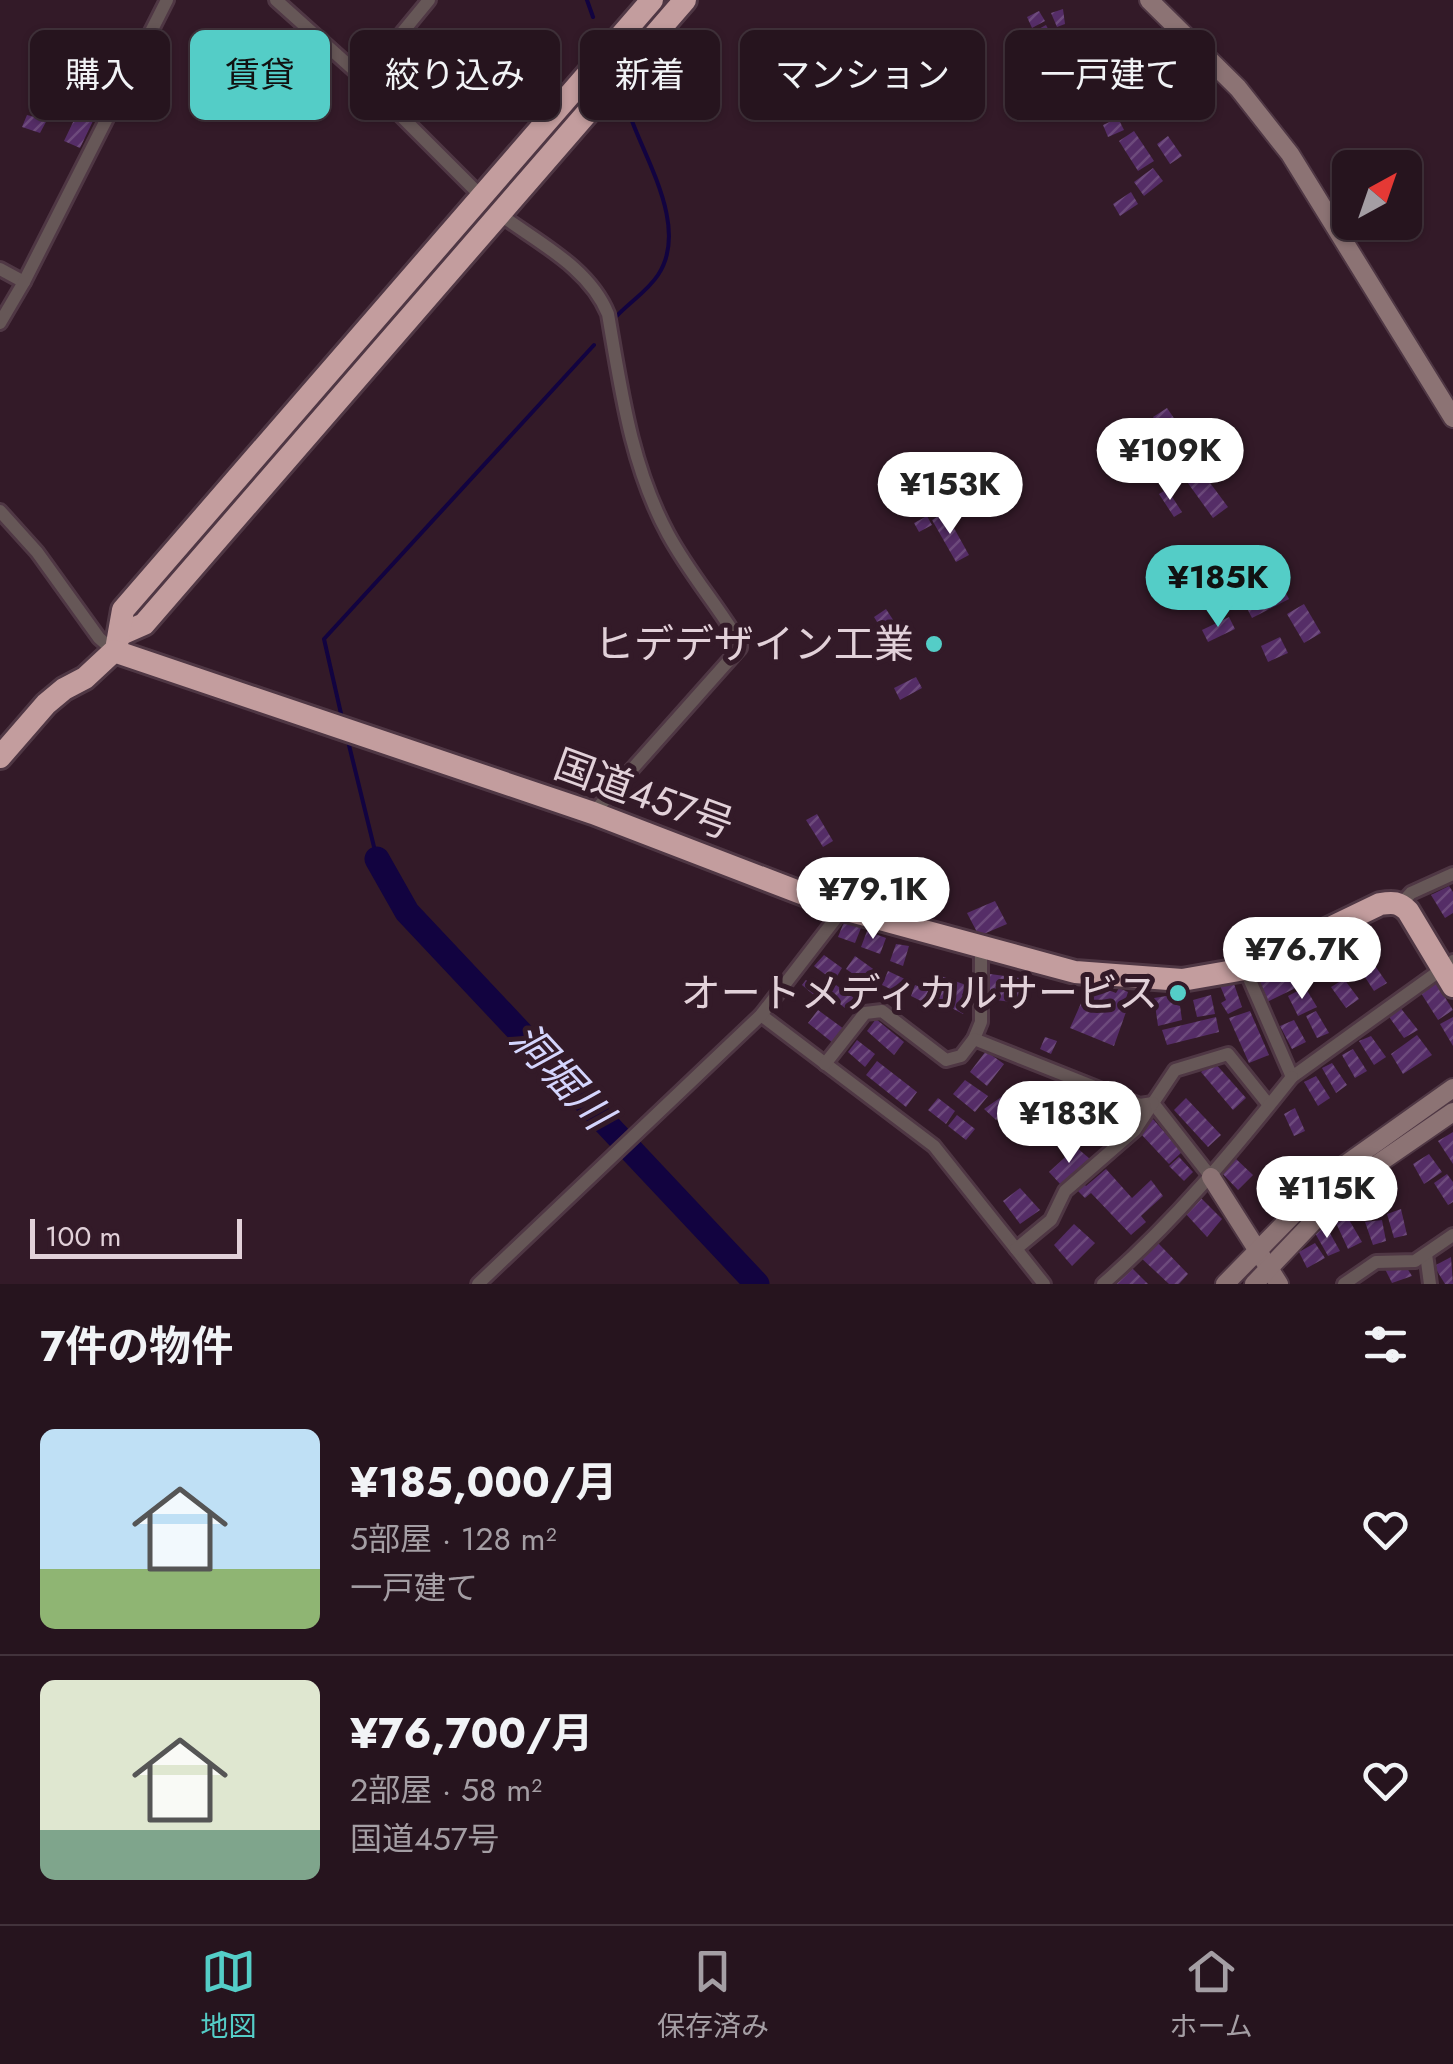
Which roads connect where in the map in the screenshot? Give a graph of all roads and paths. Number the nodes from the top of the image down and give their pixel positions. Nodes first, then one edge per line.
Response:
1 (167, 0) edge
2 (276, 0) edge
3 (428, 0) edge
4 (652, 0) edge
5 (684, 0) edge
6 (1149, 0) edge
7 (404, 30) edge
8 (350, 66) edge
9 (405, 120) edge
10 (482, 198) junction
11 (500, 214) junction
12 (0, 268) edge
13 (24, 282) junction
14 (0, 323) edge
15 (1453, 418) edge
16 (0, 510) edge
17 (117, 643) junction
18 (0, 757) edge
19 (594, 814) junction
20 (1453, 874) edge
21 (1401, 904) junction
22 (843, 909) junction
23 (981, 947) junction
24 (1246, 969) junction
25 (1449, 972) edge
26 (761, 1015) junction
27 (974, 1039) junction
28 (825, 1064) junction
29 (1292, 1077) junction
30 (1453, 1088) edge
31 (1154, 1103) junction
32 (1269, 1106) junction
33 (1453, 1112) edge
34 (1212, 1177) junction
35 (1453, 1235) edge
36 (1016, 1250) junction
37 (1256, 1252) junction
38 (1426, 1254) junction
39 (1274, 1276) edge
40 (478, 1284) edge
41 (1044, 1284) edge
42 (1103, 1284) edge
43 (1225, 1284) edge
44 (1254, 1284) edge
45 (1344, 1284) edge
46 (1430, 1284) edge

1 - 13 street
2 - 8 street
3 - 7 street
4 - 10 highway
5 - 11 highway
6 - 15 street
9 - 10 street
10 - 11 street
10 - 17 highway
11 - 17 highway
11 - 19 street
12 - 13 street
13 - 14 street
16 - 17 street
17 - 18 highway
17 - 19 highway, 国道457号
19 - 22 highway, 国道457号
20 - 21 street
21 - 24 highway, 国道457号
21 - 25 highway
22 - 23 highway, 国道457号
22 - 26 street
23 - 24 highway, 国道457号
23 - 27 street
24 - 29 street
25 - 29 street
26 - 28 street
26 - 40 street
27 - 28 street
27 - 31 street
28 - 36 street
29 - 32 street
30 - 37 street
31 - 32 street
31 - 34 street
31 - 36 street
32 - 34 street
33 - 39 street
34 - 37 street
34 - 42 street
35 - 38 street
36 - 41 street
37 - 39 street
37 - 43 street
38 - 45 street
38 - 46 street
39 - 44 street

